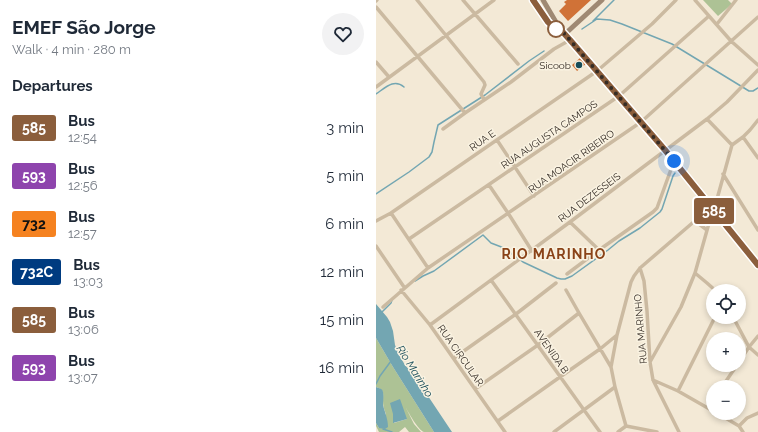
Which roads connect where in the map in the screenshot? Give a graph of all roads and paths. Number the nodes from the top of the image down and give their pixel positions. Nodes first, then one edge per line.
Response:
1 (417, 0) edge
2 (463, 0) edge
3 (494, 0) edge
4 (533, 0) edge
5 (543, 0) edge
6 (602, 0) edge
7 (676, 0) edge
8 (695, 0) edge
9 (736, 0) edge
10 (376, 7) edge
11 (474, 14) junction
12 (709, 16) junction
13 (758, 17) edge
14 (717, 24) junction
15 (560, 29) junction
16 (446, 36) junction
17 (567, 37) junction
18 (731, 41) junction
19 (418, 56) junction
20 (376, 62) edge
21 (518, 64) dead end
22 (758, 65) edge
23 (758, 70) edge
24 (597, 71) junction
25 (389, 77) junction
26 (376, 87) edge
27 (619, 96) junction
28 (483, 98) junction
29 (464, 111) junction
30 (707, 118) junction
31 (758, 120) edge
32 (641, 122) junction
33 (443, 129) dead end
34 (743, 137) junction
35 (497, 140) junction
36 (732, 145) junction
37 (665, 150) junction
38 (758, 158) edge
39 (674, 161) junction
40 (516, 167) junction
41 (723, 174) junction
42 (489, 185) junction
43 (534, 196) junction
44 (712, 208) junction
45 (391, 213) junction
46 (508, 213) junction
47 (376, 221) edge
48 (695, 221) junction
49 (570, 222) junction
50 (707, 230) junction
51 (758, 230) edge
52 (409, 239) junction
53 (376, 246) edge
54 (599, 250) junction
55 (532, 251) junction
56 (758, 265) edge
57 (428, 268) junction
58 (640, 268) junction
59 (695, 273) junction
60 (567, 274) dead end
61 (491, 280) junction
62 (556, 283) dead end
63 (709, 284) edge
64 (566, 290) dead end
65 (403, 291) junction
66 (383, 307) dead end
67 (579, 313) junction
68 (516, 314) junction
69 (712, 324) edge
70 (737, 324) edge
71 (430, 325) junction
72 (617, 335) junction
73 (758, 336) edge
74 (538, 345) junction
75 (749, 347) junction
76 (600, 349) junction
77 (746, 352) edge
78 (758, 355) edge
79 (454, 358) junction
80 (650, 362) junction
81 (611, 367) junction
82 (560, 377) junction
83 (653, 380) junction
84 (615, 387) junction
85 (475, 389) junction
86 (678, 391) junction
87 (706, 406) edge
88 (584, 410) junction
89 (758, 413) edge
90 (728, 420) edge
91 (498, 421) junction
92 (626, 426) junction
93 (738, 426) junction
94 (505, 432) edge
95 (554, 432) edge
96 (600, 432) edge
97 (618, 432) edge
98 (657, 432) edge
99 (679, 432) edge
100 (743, 432) edge

1 - 16 street
2 - 11 street
3 - 11 street
4 - 15 main road
5 - 15 main road
6 - 17 main road
7 - 24 street, RUA E
8 - 12 street
9 - 14 street
10 - 19 street
11 - 16 street
11 - 21 street
12 - 14 street
12 - 27 street, RUA AUGUSTA CAMPOS
13 - 18 street, RUA MOACIR RIBEIRO
14 - 18 street
15 - 17 main road
16 - 19 street
16 - 28 street
17 - 24 main road
17 - 28 street
18 - 22 street
18 - 32 street, RUA MOACIR RIBEIRO
19 - 25 street
19 - 29 street
20 - 25 street
23 - 30 street, RUA DEZESSEIS
24 - 27 main road
24 - 35 street, RUA E
25 - 26 street
27 - 32 main road
27 - 40 street, RUA AUGUSTA CAMPOS
28 - 29 street
29 - 33 street
30 - 36 street
30 - 37 street, RUA DEZESSEIS
31 - 34 street
32 - 37 main road
32 - 43 street, RUA MOACIR RIBEIRO
34 - 36 street
34 - 38 street
35 - 40 street
35 - 45 street, RUA E
36 - 41 street
37 - 39 main road
37 - 49 street, RUA DEZESSEIS
39 - 44 main road
39 - 54 street
40 - 42 street, RUA AUGUSTA CAMPOS
40 - 43 street
41 - 44 street
41 - 51 street
42 - 46 street
42 - 52 street, RUA AUGUSTA CAMPOS
43 - 46 street, RUA MOACIR RIBEIRO
44 - 48 street
44 - 50 street
44 - 56 main road
45 - 47 street, RUA E
45 - 52 street
46 - 55 street
46 - 57 street, RUA MOACIR RIBEIRO
48 - 50 street
48 - 58 street
49 - 54 street
49 - 55 street, RUA DEZESSEIS
50 - 59 street
52 - 57 street
53 - 65 street, RUA CIRCULAR
54 - 60 street
55 - 61 street, RUA DEZESSEIS
57 - 65 street, RUA MOACIR RIBEIRO
58 - 72 street
58 - 80 street, RUA MARINHO
59 - 63 street
59 - 80 street
61 - 68 street, AVENIDA B
61 - 71 street, RUA DEZESSEIS
62 - 68 street
64 - 67 street
65 - 66 street, RUA MOACIR RIBEIRO
65 - 71 street, RUA CIRCULAR
67 - 74 street
67 - 76 street
68 - 74 street, AVENIDA B
68 - 79 street
69 - 86 street
70 - 75 street
71 - 79 street, RUA CIRCULAR
72 - 76 street
72 - 81 street
73 - 75 street
74 - 82 street, AVENIDA B
74 - 85 street
75 - 77 street
75 - 78 street
76 - 81 street
76 - 82 street
79 - 85 street, RUA CIRCULAR
80 - 83 street, RUA MARINHO
81 - 84 street
82 - 88 street, AVENIDA B
82 - 91 street
83 - 86 street
83 - 99 street, RUA MARINHO
84 - 88 street
84 - 92 street
85 - 91 street, RUA CIRCULAR
86 - 87 street
88 - 95 street
88 - 96 street, AVENIDA B
89 - 93 street
90 - 93 street
91 - 94 street, RUA CIRCULAR
92 - 97 street
92 - 98 street
93 - 100 street

